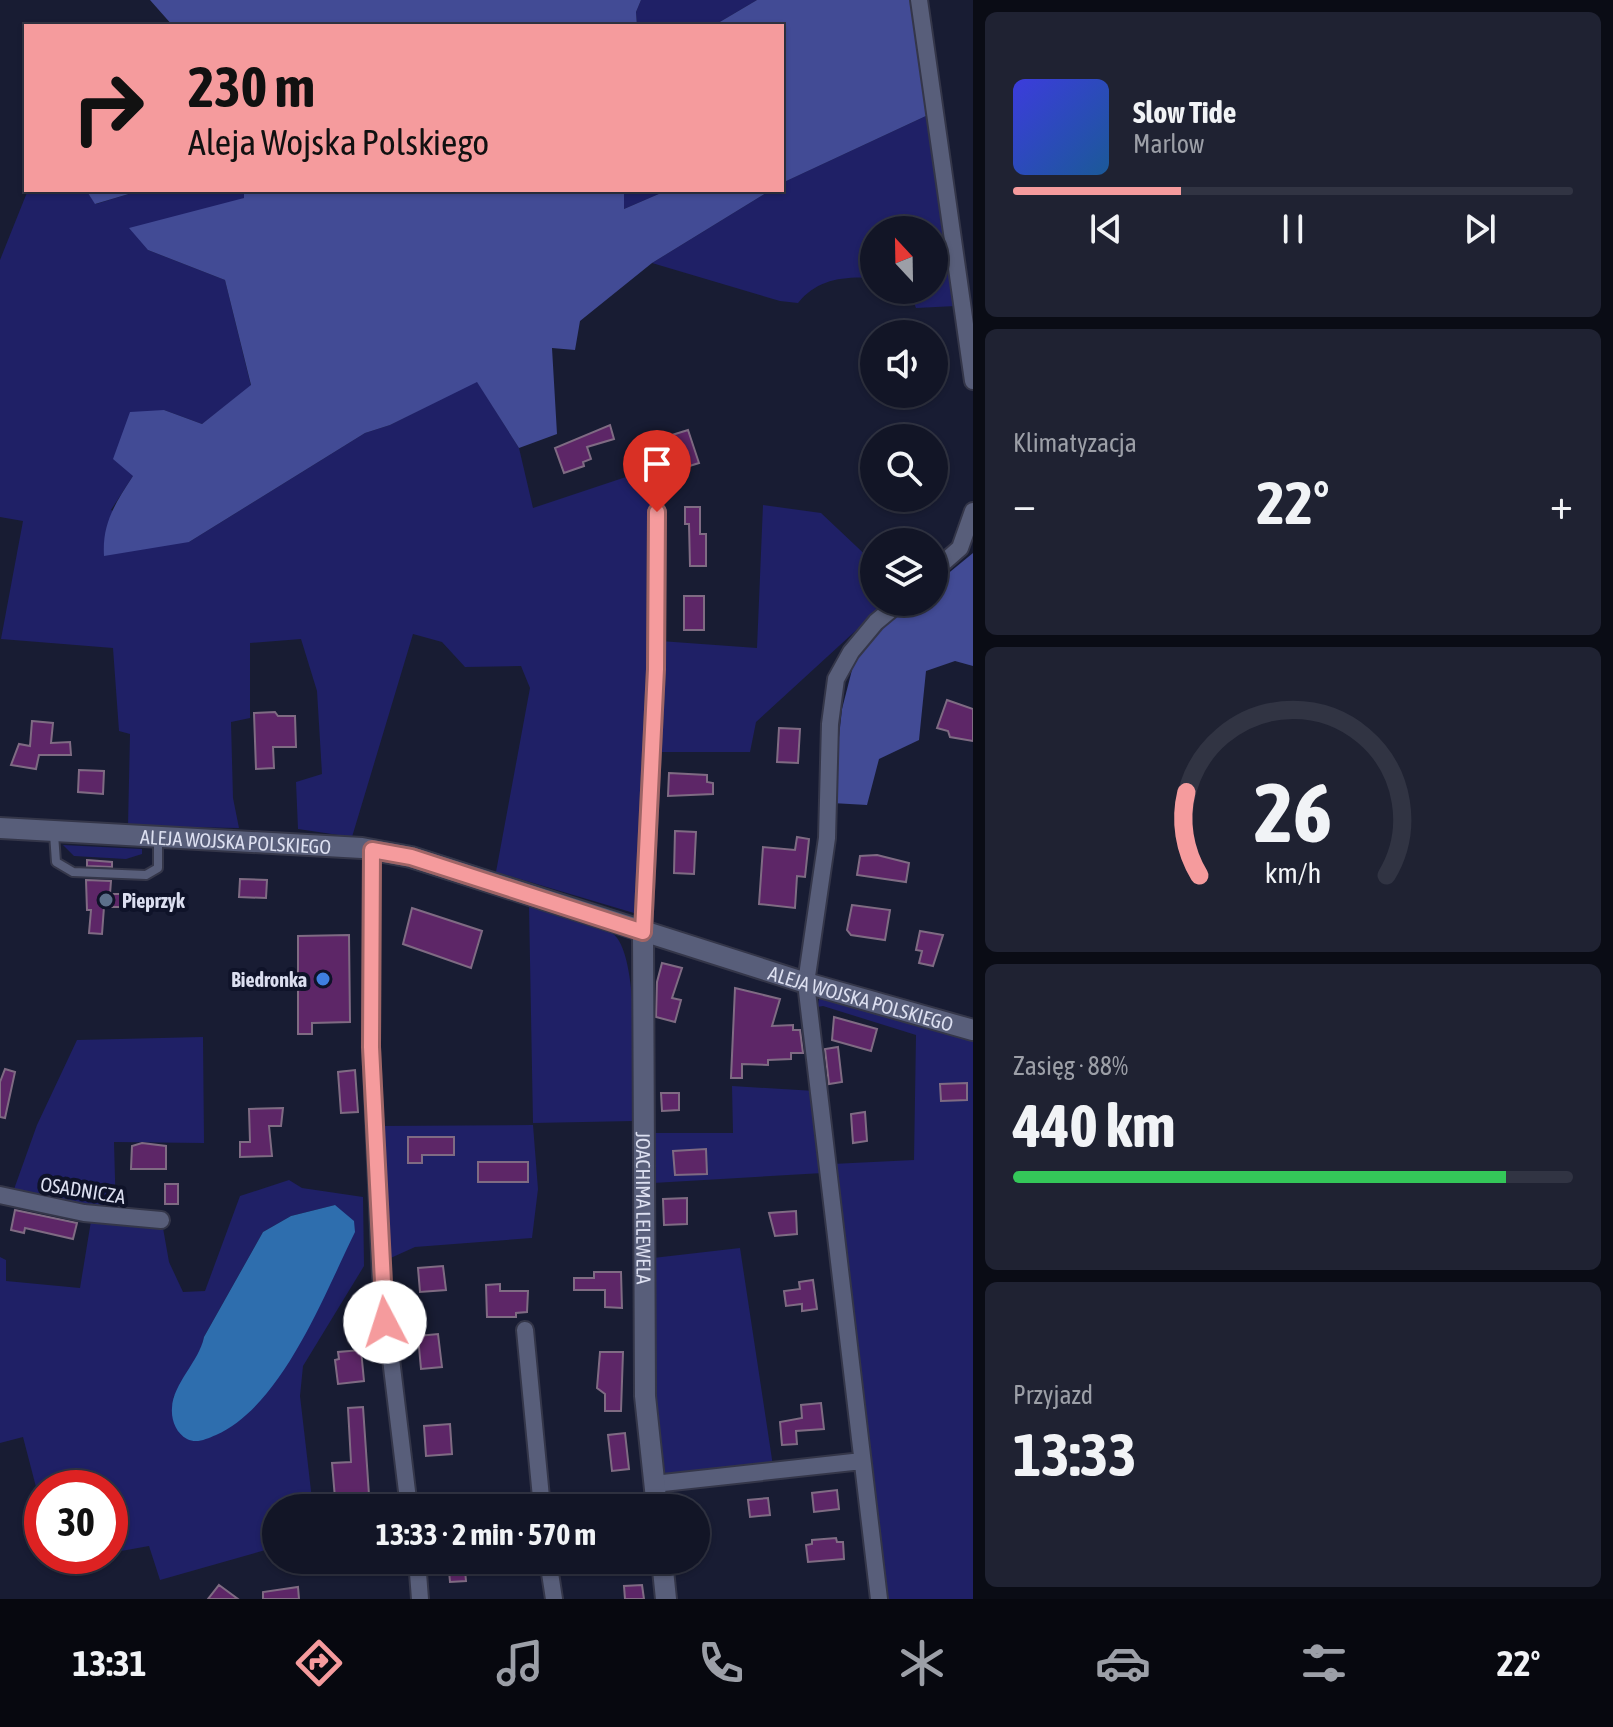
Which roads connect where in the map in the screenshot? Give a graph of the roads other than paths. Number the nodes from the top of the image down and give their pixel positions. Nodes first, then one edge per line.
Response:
1 (919, 0) edge
2 (973, 381) edge
3 (973, 511) edge
4 (657, 512) dead end
5 (948, 559) edge
6 (886, 616) edge
7 (0, 828) edge
8 (54, 831) junction
9 (158, 837) junction
10 (372, 850) junction
11 (643, 932) junction
12 (806, 983) junction
13 (973, 1030) edge
14 (0, 1195) edge
15 (161, 1220) dead end
16 (525, 1330) dead end
17 (862, 1461) junction
18 (654, 1484) junction
19 (407, 1494) edge
20 (541, 1494) edge
21 (655, 1494) edge
22 (418, 1574) edge
23 (550, 1574) edge
24 (663, 1574) edge
25 (420, 1599) edge
26 (554, 1599) edge
27 (666, 1599) edge
28 (879, 1599) edge

1 - 2 street
3 - 5 street
4 - 11 street
6 - 12 street
7 - 8 street, ALEJA WOJSKA POLSKIEGO
8 - 9 street, ALEJA WOJSKA POLSKIEGO
8 - 9 lane
9 - 10 street, ALEJA WOJSKA POLSKIEGO
10 - 11 street, ALEJA WOJSKA POLSKIEGO
10 - 19 street
11 - 12 street, ALEJA WOJSKA POLSKIEGO
11 - 18 street, JOACHIMA LELEWELA
12 - 13 street, ALEJA WOJSKA POLSKIEGO
12 - 17 street
14 - 15 street, OSADNICZA
16 - 20 street
17 - 18 street
17 - 28 street
18 - 21 street, JOACHIMA LELEWELA
22 - 25 street
23 - 26 street
24 - 27 street

